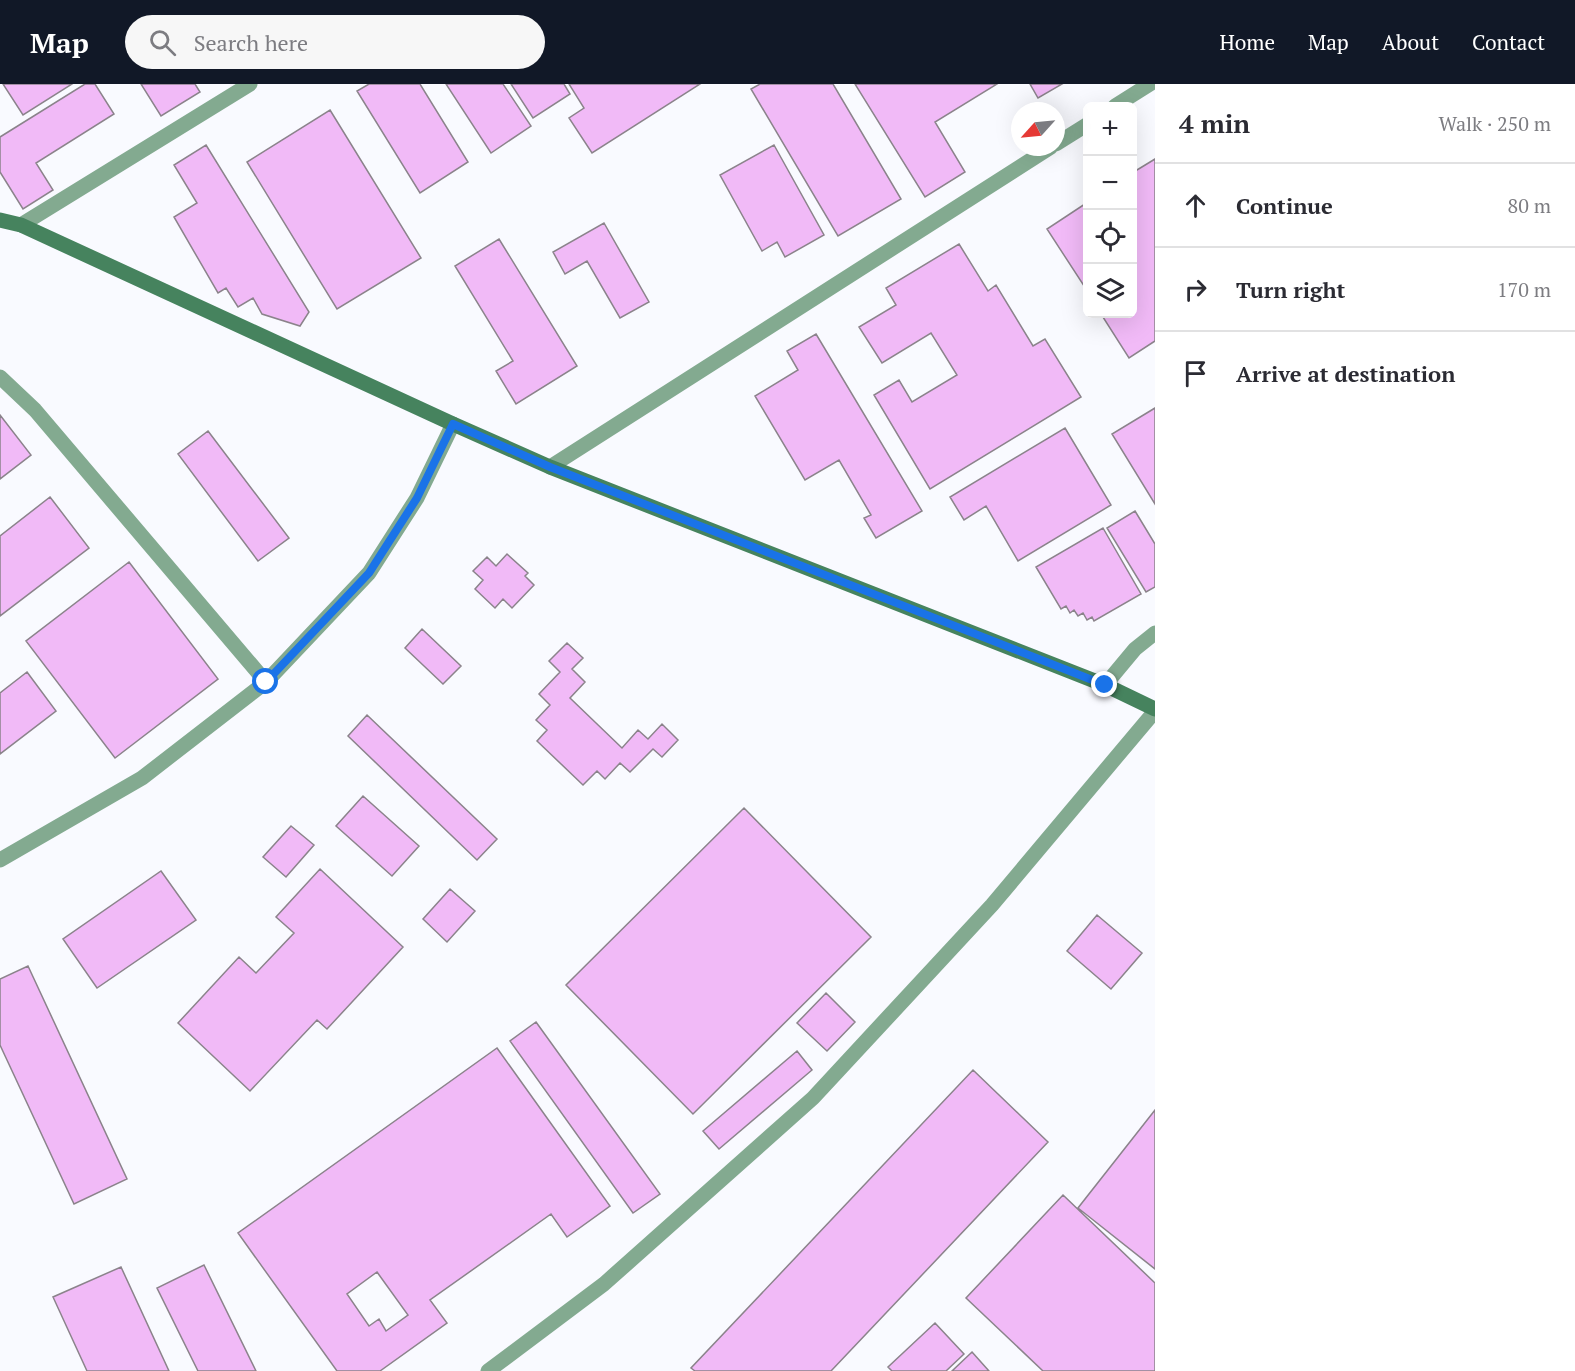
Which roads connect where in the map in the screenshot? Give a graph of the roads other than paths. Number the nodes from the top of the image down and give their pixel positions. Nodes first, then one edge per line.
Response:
1 (248, 84) edge
2 (1150, 84) edge
3 (1121, 102) edge
4 (1083, 127) edge
5 (1065, 138) edge
6 (1038, 156) edge
7 (0, 220) edge
8 (21, 225) junction
9 (0, 377) edge
10 (453, 424) junction
11 (550, 467) junction
12 (1155, 633) edge
13 (266, 682) junction
14 (1105, 685) junction
15 (1155, 710) edge
16 (0, 860) edge
17 (488, 1371) edge

1 - 8 street
2 - 3 street
4 - 5 street
6 - 11 street
7 - 8 street
8 - 10 street
9 - 13 street
10 - 11 street
10 - 13 street
11 - 14 street
12 - 14 street
13 - 16 street
14 - 15 street
15 - 17 street

